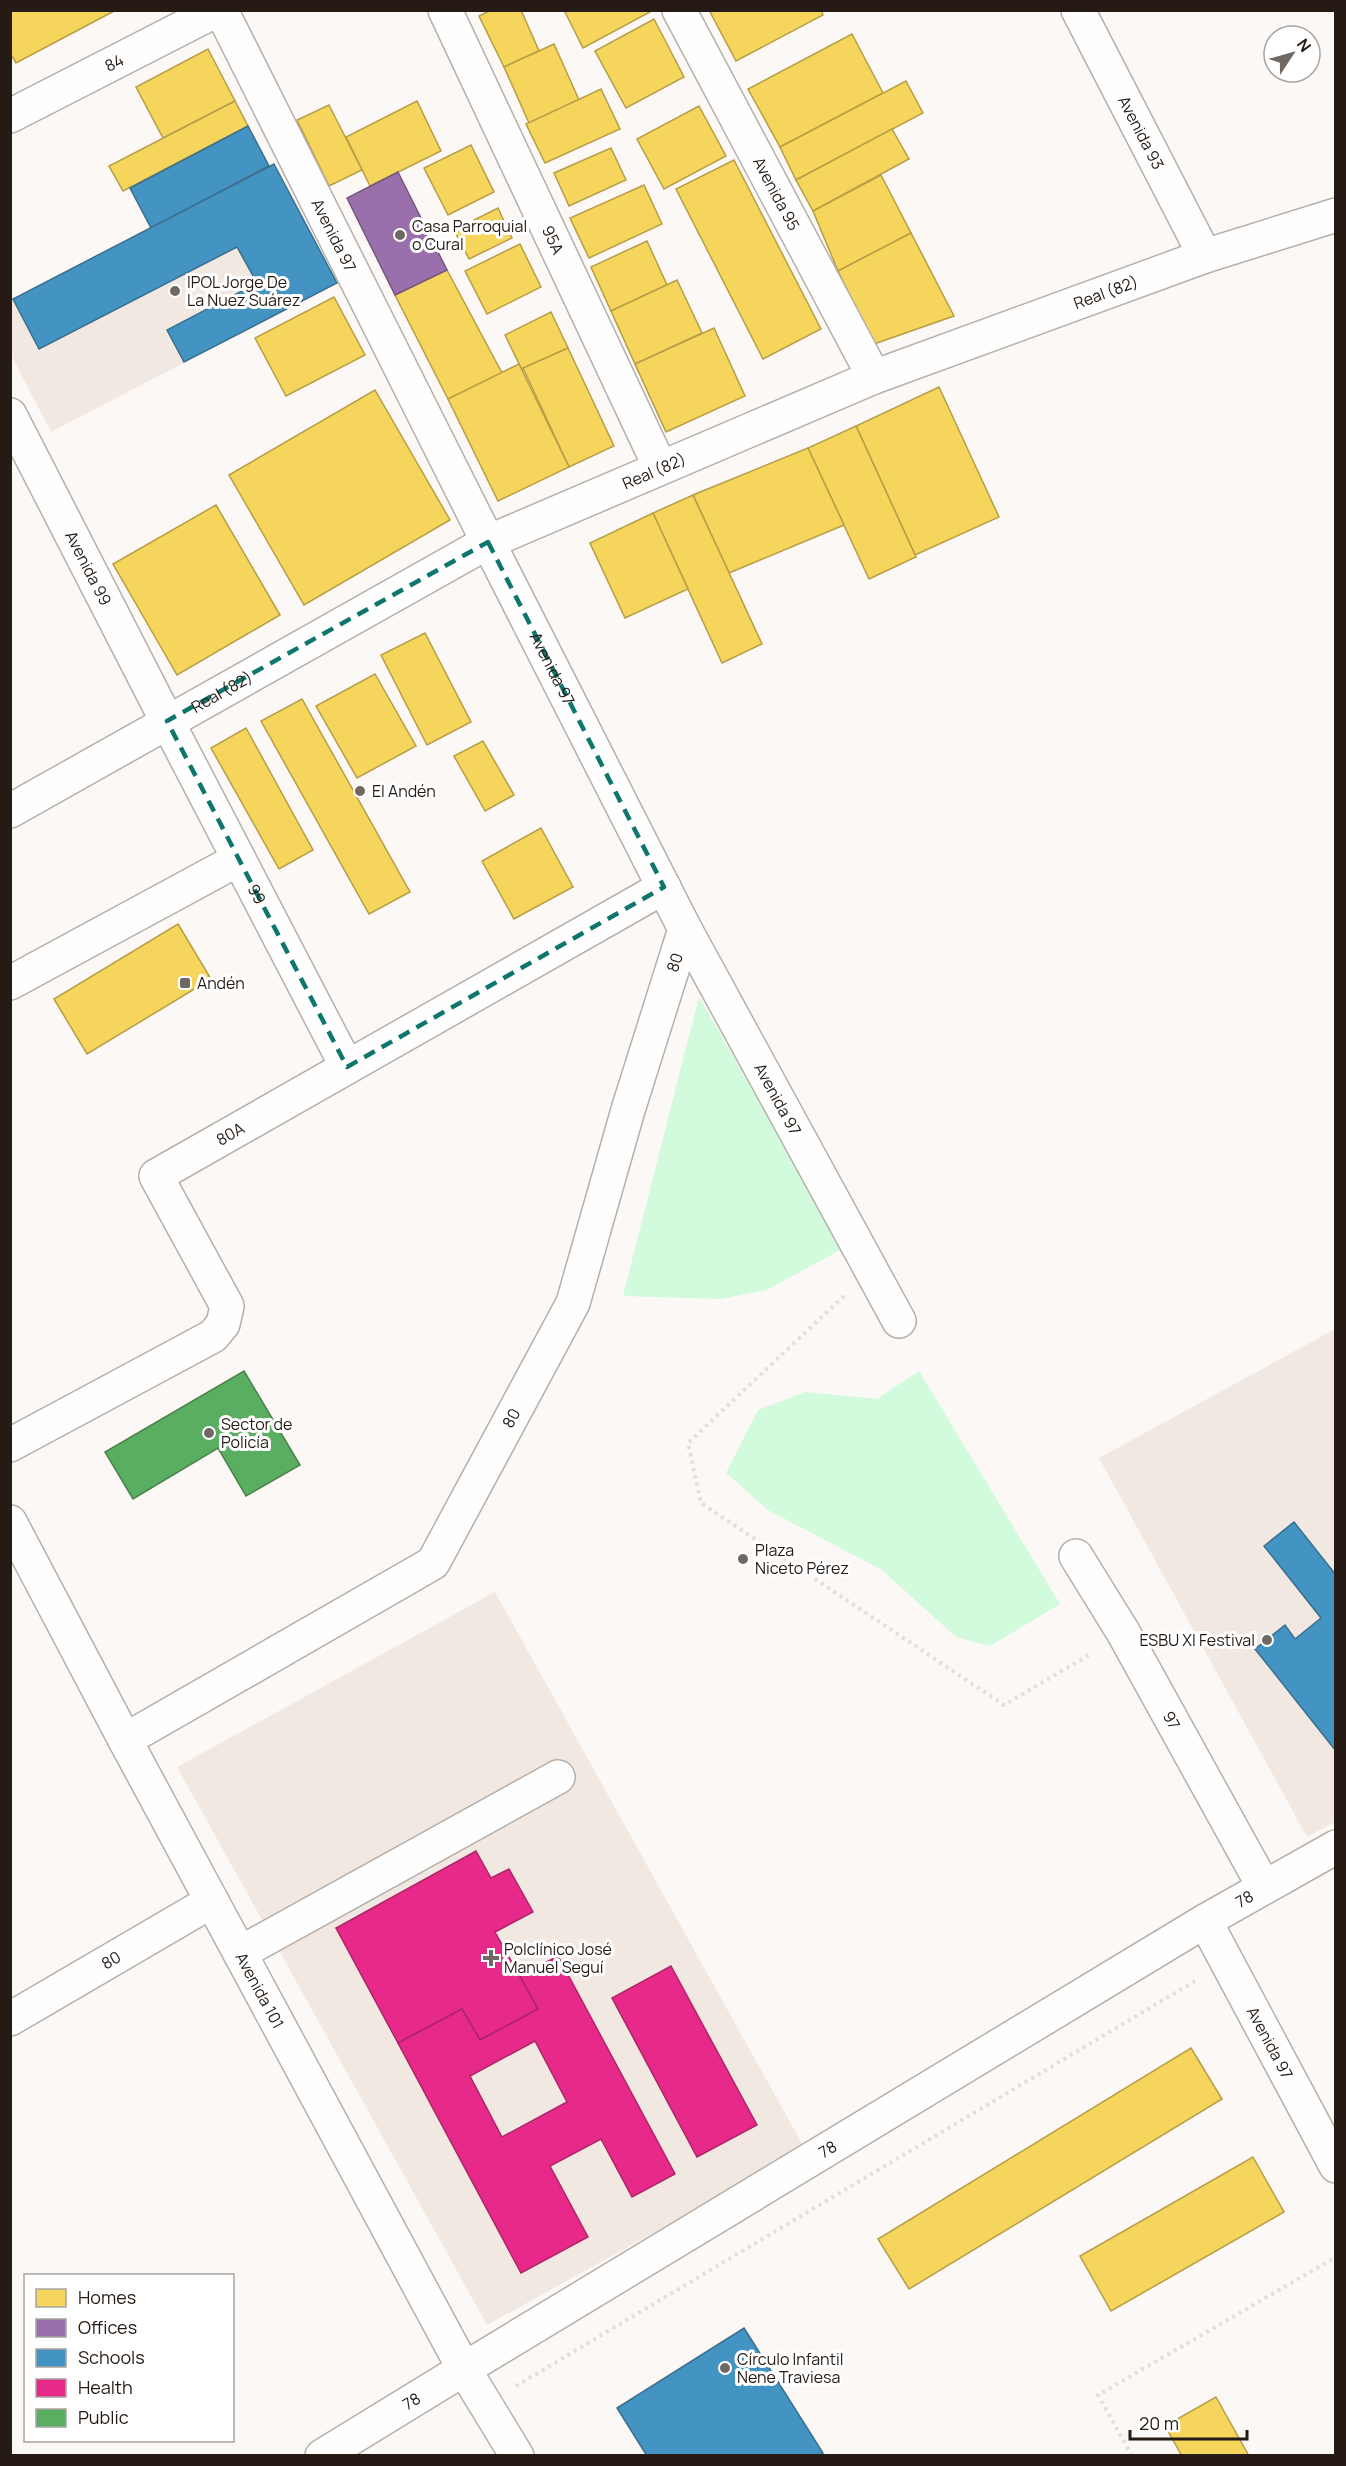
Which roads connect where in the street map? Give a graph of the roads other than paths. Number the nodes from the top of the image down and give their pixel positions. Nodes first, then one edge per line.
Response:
1 (219, 10) edge
2 (445, 10) edge
3 (679, 10) edge
4 (1078, 10) edge
5 (10, 116) edge
6 (1335, 215) edge
7 (1205, 256) junction
8 (874, 376) junction
9 (10, 415) edge
10 (660, 467) junction
11 (488, 542) junction
12 (166, 722) junction
13 (10, 811) edge
14 (239, 859) junction
15 (664, 887) junction
16 (685, 929) junction
17 (10, 983) edge
18 (347, 1067) junction
19 (899, 1321) dead end
20 (10, 1445) edge
21 (10, 1522) edge
22 (1077, 1556) dead end
23 (125, 1740) junction
24 (558, 1777) dead end
25 (1335, 1847) edge
26 (1264, 1887) junction
27 (212, 1901) junction
28 (1205, 1921) junction
29 (240, 1953) junction
30 (10, 2019) edge
31 (1335, 2166) edge
32 (464, 2369) junction
33 (322, 2456) edge
34 (517, 2456) edge

1 - 5 street, 84
1 - 11 street, Avenida 97
2 - 10 street, 95A
3 - 8 street, Avenida 95
4 - 7 street, Avenida 93
6 - 7 street, Real (82)
7 - 8 street, Real (82)
8 - 10 street, Real (82)
9 - 12 street, Avenida 99
10 - 11 street, Real (82)
11 - 12 street, Real (82)
11 - 15 street, Avenida 97
12 - 13 street, Real (82)
12 - 14 street, 99
14 - 17 street
14 - 18 street, 99
15 - 16 street, Avenida 97
15 - 18 street, 80A
16 - 19 street, Avenida 97
16 - 23 street, 80
18 - 20 street, 80A
21 - 23 street, Avenida 101
22 - 26 street, 97
23 - 27 street, Avenida 101
24 - 29 street
25 - 26 street, 78
26 - 28 street, 78
27 - 29 street, Avenida 101
27 - 30 street, 80
28 - 31 street, Avenida 97
28 - 32 street, 78
29 - 32 street, Avenida 101
32 - 33 street, 78
32 - 34 street, Avenida 101

